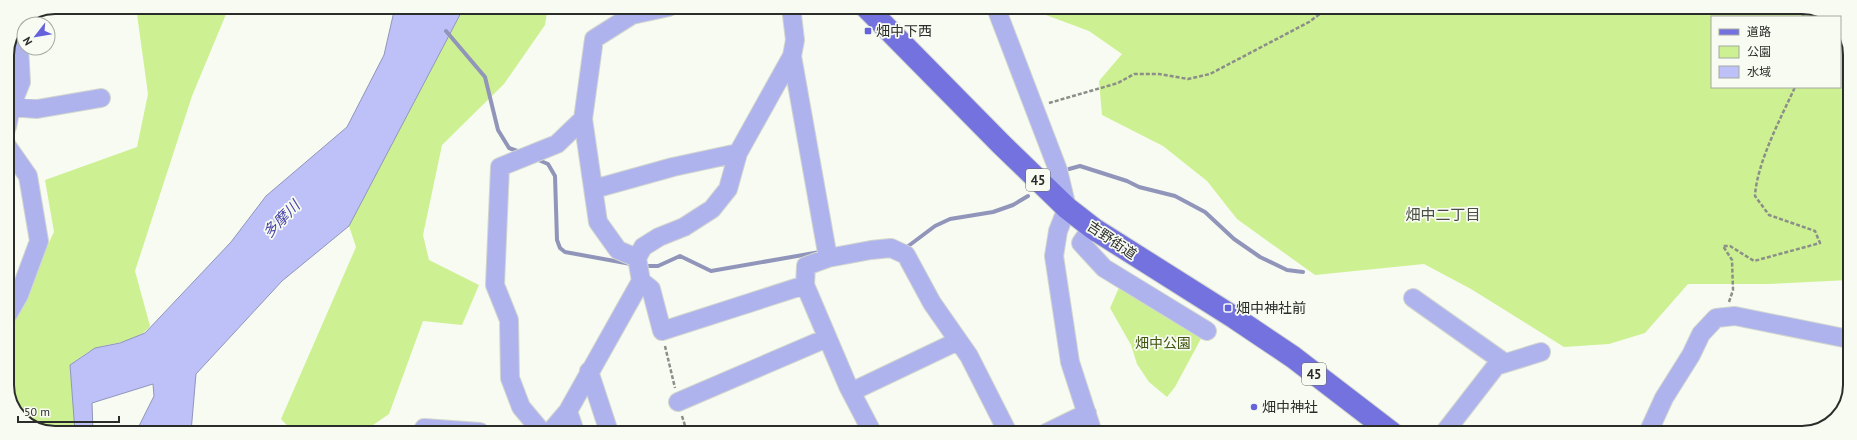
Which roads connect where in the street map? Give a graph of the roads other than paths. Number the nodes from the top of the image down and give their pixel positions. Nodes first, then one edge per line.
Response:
1 (637, 14) edge
2 (792, 14) edge
3 (872, 14) edge
4 (998, 14) edge
5 (19, 56) edge
6 (792, 56) junction
7 (102, 98) dead end
8 (14, 99) edge
9 (14, 107) edge
10 (583, 119) junction
11 (738, 153) junction
12 (14, 156) edge
13 (594, 189) junction
14 (1067, 208) junction
15 (1092, 227) junction
16 (827, 252) junction
17 (637, 258) junction
18 (640, 281) junction
19 (805, 285) junction
20 (1413, 298) dead end
21 (14, 304) edge
22 (1207, 331) dead end
23 (827, 338) junction
24 (1843, 338) edge
25 (958, 341) junction
26 (1541, 352) dead end
27 (1505, 363) junction
28 (589, 371) junction
29 (851, 392) junction
30 (678, 402) road end
31 (568, 411) junction
32 (1087, 412) junction
33 (537, 426) edge
34 (555, 426) edge
35 (573, 426) edge
36 (607, 426) edge
37 (869, 426) edge
38 (1004, 426) edge
39 (1060, 426) edge
40 (1091, 426) edge
41 (1383, 426) edge
42 (1449, 426) edge
43 (1651, 426) edge

1 - 10 street
2 - 6 street
3 - 14 main road, 吉野街道 / 45
4 - 14 street
5 - 8 street
6 - 11 street
6 - 16 street
7 - 9 street
10 - 13 street
10 - 33 street
11 - 13 street
11 - 17 street
12 - 21 street
13 - 17 street
14 - 15 main road, 吉野街道 / 45
14 - 32 street
15 - 22 street
15 - 41 main road, 吉野街道 / 45
16 - 19 street
16 - 25 street
17 - 18 street
18 - 19 street
18 - 28 street
19 - 23 street
20 - 27 street
23 - 29 street
23 - 30 street
24 - 43 street
25 - 29 street
25 - 38 street
26 - 27 street
27 - 42 street
28 - 31 street
28 - 36 street
29 - 37 street
31 - 34 street
31 - 35 street
32 - 39 street
32 - 40 street

